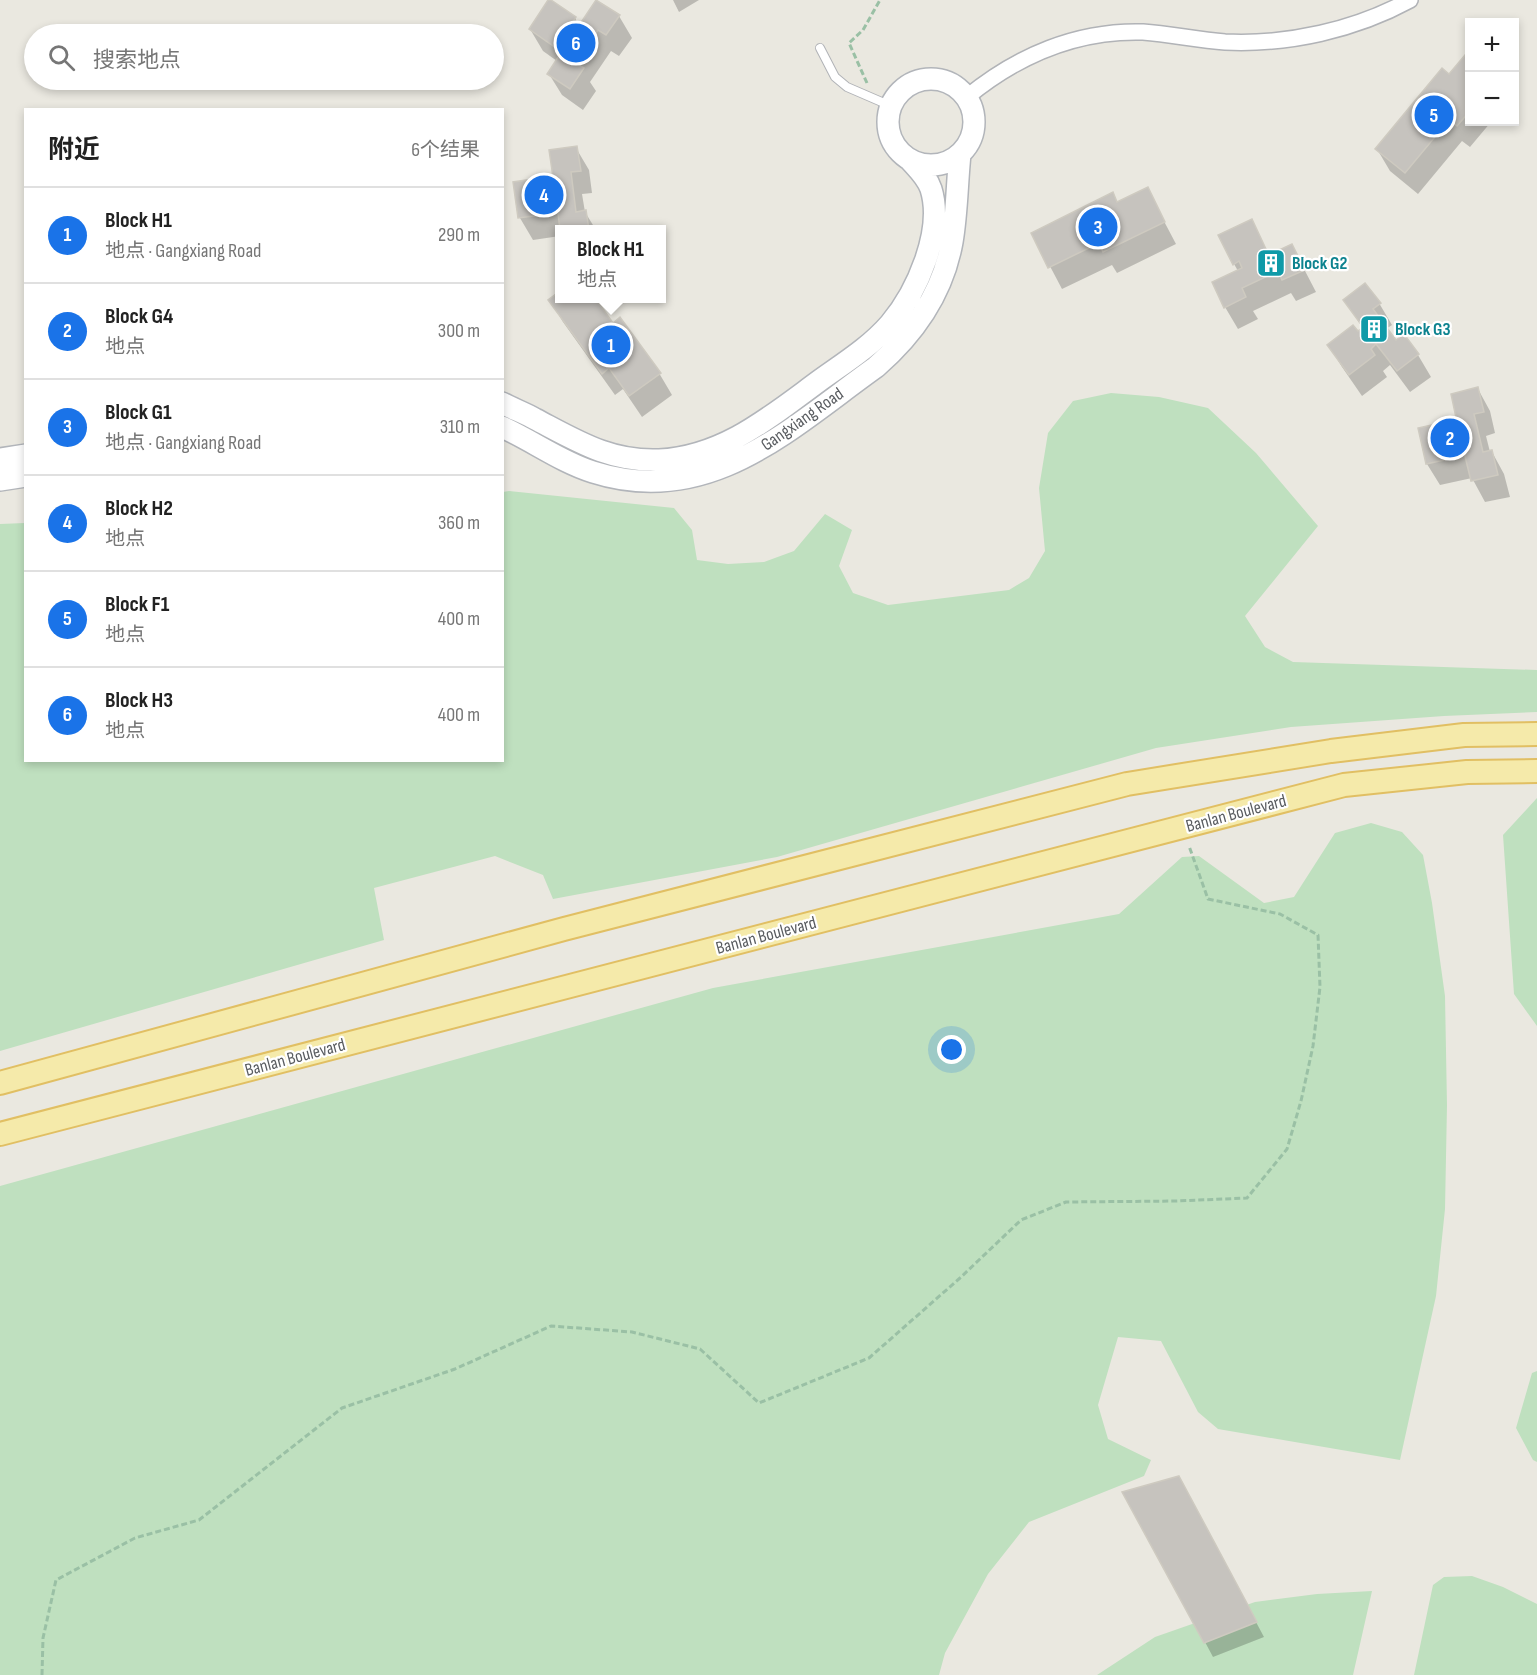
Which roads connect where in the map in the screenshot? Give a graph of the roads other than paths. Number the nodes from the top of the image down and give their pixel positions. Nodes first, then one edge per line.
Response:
1 (1410, 0) edge
2 (820, 48) dead end
3 (967, 97) junction
4 (891, 106) junction
5 (960, 154) junction
6 (910, 160) junction
7 (504, 404) edge
8 (504, 428) edge
9 (24, 454) edge
10 (0, 459) edge
11 (24, 476) edge
12 (0, 480) edge
13 (1537, 734) edge
14 (1537, 771) edge
15 (0, 1083) edge
16 (0, 1134) edge

1 - 3 street
2 - 4 lane
3 - 4 street
3 - 5 street
4 - 6 street
5 - 6 street
5 - 8 street, Gangxiang Road
6 - 7 street, Gangxiang Road
9 - 10 street
11 - 12 street
13 - 15 main road
14 - 16 main road, Banlan Boulevard

